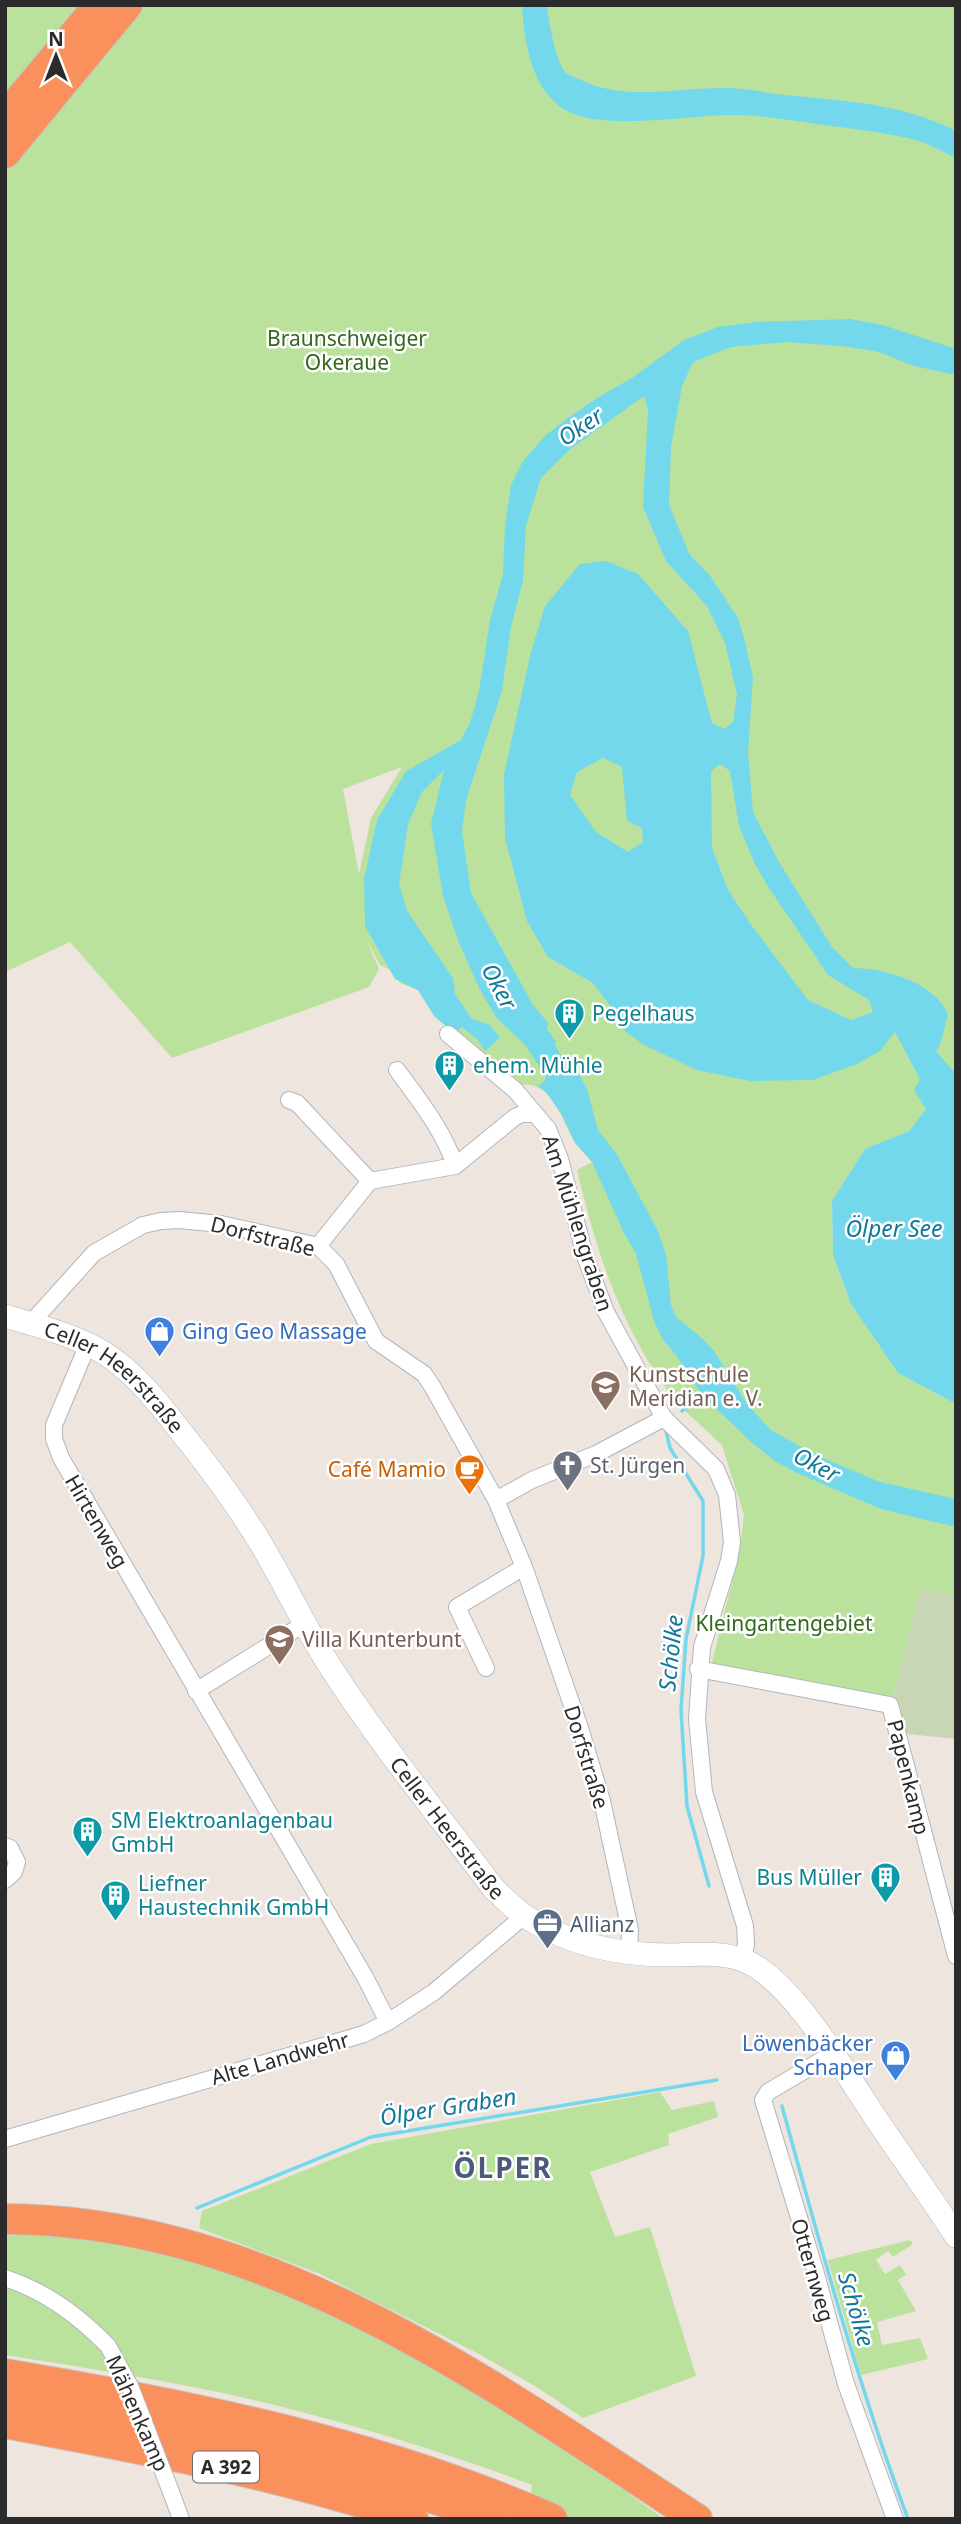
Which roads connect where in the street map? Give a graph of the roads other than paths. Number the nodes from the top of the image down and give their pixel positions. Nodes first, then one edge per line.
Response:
1 (99, 5) edge
2 (127, 5) edge
3 (5, 117) edge
4 (5, 153) edge
5 (447, 1034) dead end
6 (397, 1070) dead end
7 (289, 1100) dead end
8 (533, 1114) junction
9 (456, 1166) junction
10 (370, 1181) junction
11 (318, 1246) junction
12 (5, 1316) edge
13 (30, 1324) junction
14 (88, 1344) junction
15 (664, 1418) junction
16 (496, 1500) junction
17 (524, 1567) junction
18 (304, 1624) junction
19 (486, 1668) dead end
20 (698, 1669) junction
21 (196, 1690) junction
22 (5, 1846) edge
23 (5, 1880) edge
24 (524, 1916) junction
25 (629, 1953) junction
26 (956, 1956) edge
27 (743, 1960) junction
28 (388, 2022) junction
29 (832, 2054) junction
30 (5, 2139) edge
31 (5, 2219) edge
32 (954, 2230) edge
33 (5, 2278) edge
34 (5, 2374) edge
35 (5, 2397) edge
36 (5, 2423) edge
37 (696, 2518) edge
38 (181, 2519) edge
39 (413, 2519) edge
40 (492, 2519) edge
41 (552, 2519) edge
42 (895, 2519) edge

1 - 3 highway
2 - 4 highway
5 - 8 street, Am Mühlengraben
6 - 9 street
7 - 10 street
8 - 9 street, Am Mühlengraben
8 - 15 street, Am Mühlengraben
9 - 10 street, Am Mühlengraben
10 - 11 street
11 - 13 street, Dorfstraße
11 - 16 street, Dorfstraße
12 - 13 main road, Celler Heerstraße
13 - 14 main road, Celler Heerstraße
14 - 18 main road, Celler Heerstraße
14 - 21 street, Hirtenweg
15 - 16 street
15 - 20 street, Am Mühlengraben
16 - 17 street, Dorfstraße
17 - 19 street
17 - 25 street, Dorfstraße
18 - 21 street
18 - 24 main road, Celler Heerstraße
20 - 26 street, Papenkamp
20 - 27 street, Am Mühlengraben
21 - 28 street, Hirtenweg
22 - 23 street
24 - 25 main road, Celler Heerstraße
24 - 28 street, Alte Landwehr
25 - 27 main road, Celler Heerstraße
27 - 29 main road, Celler Heerstraße
28 - 30 street, Alte Landwehr
29 - 32 main road, Celler Heerstraße
29 - 42 street, Otternweg
31 - 37 highway
33 - 38 street, Mähenkamp, bridge
34 - 41 highway, A 392
35 - 40 highway
36 - 39 highway, A 392

